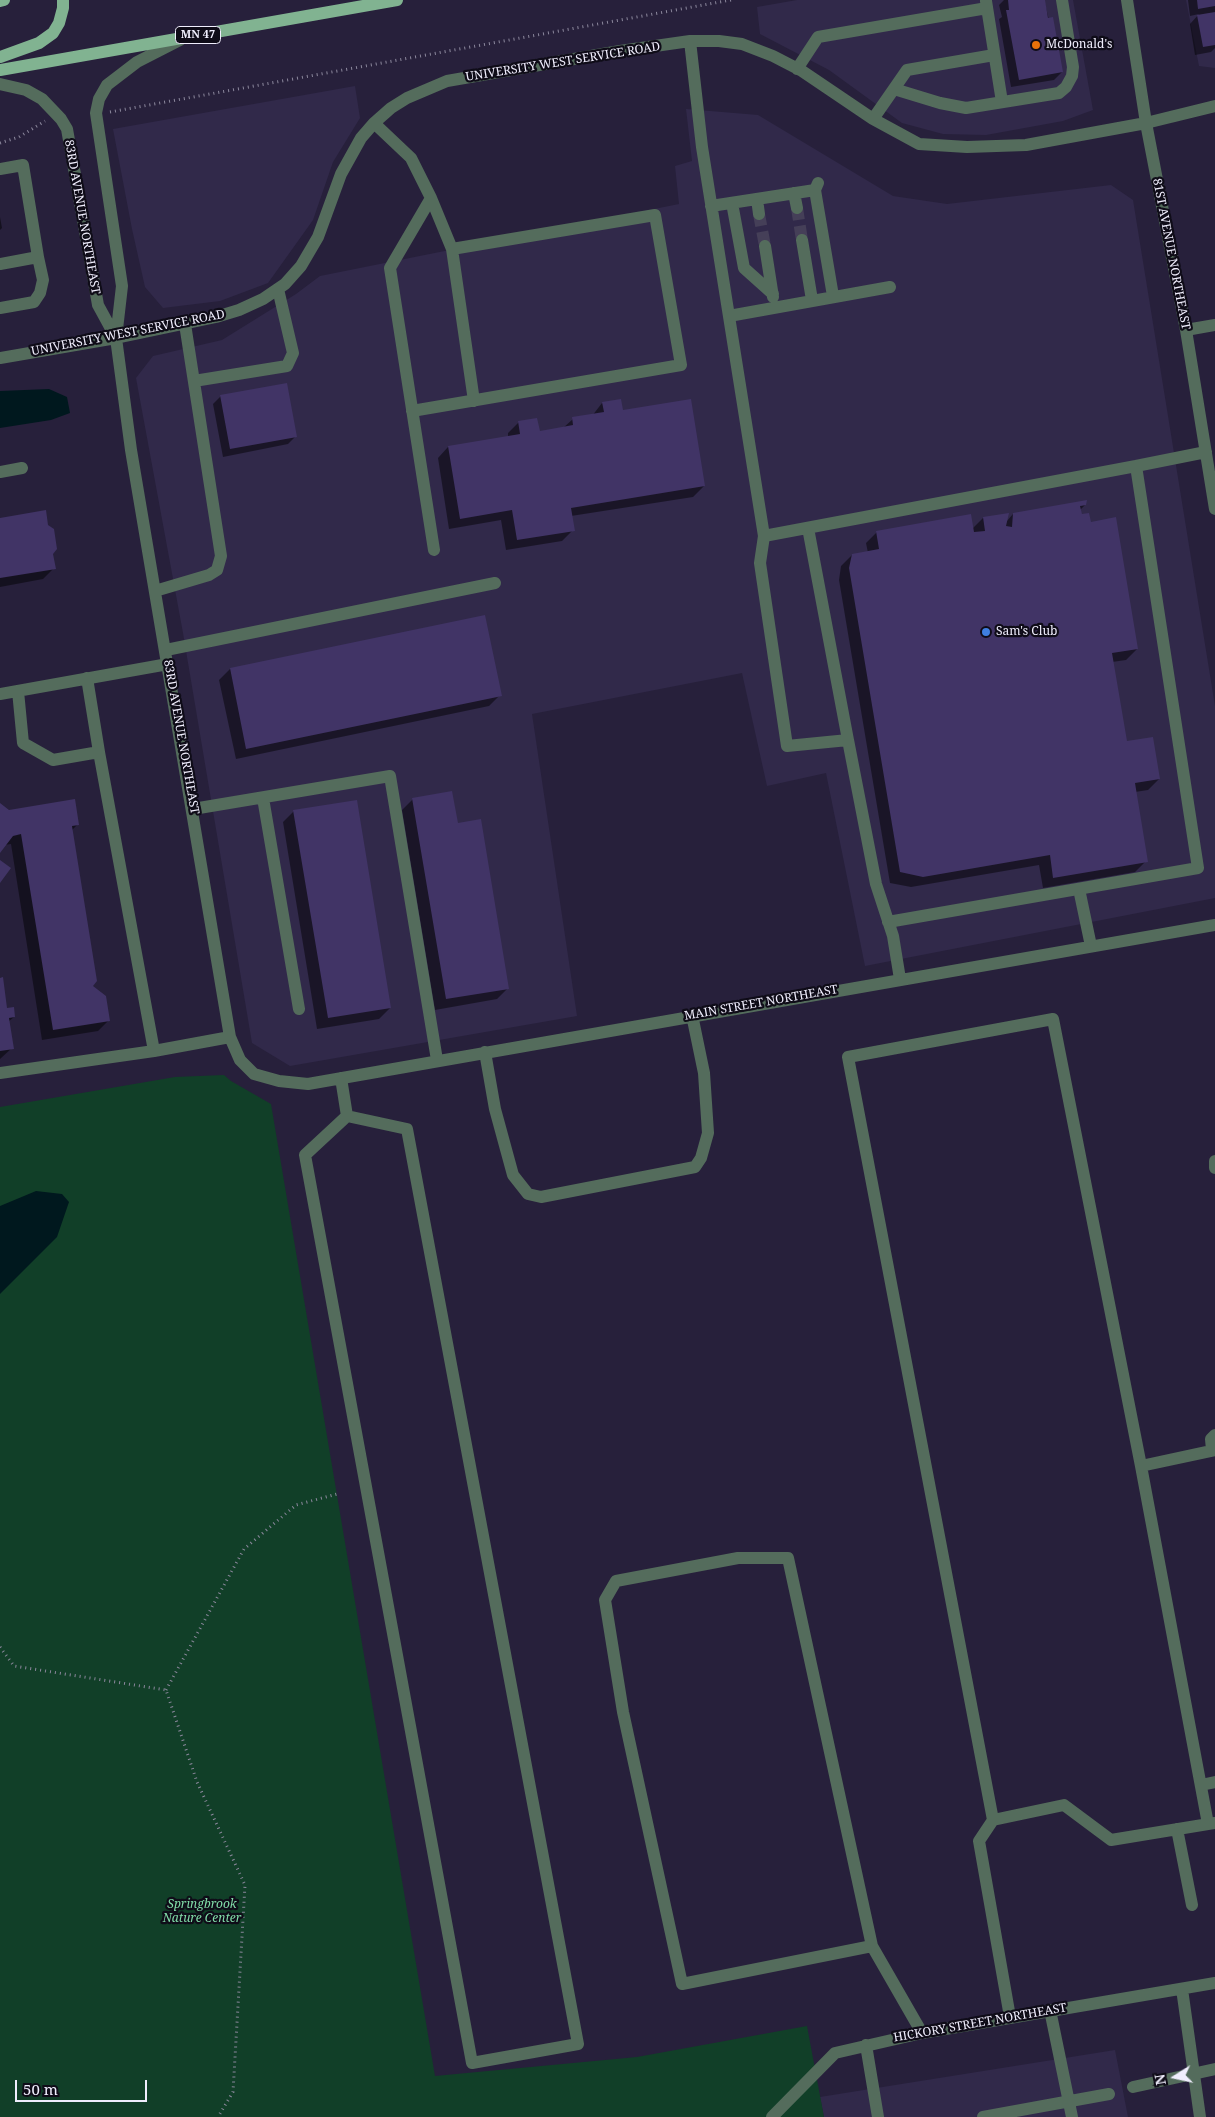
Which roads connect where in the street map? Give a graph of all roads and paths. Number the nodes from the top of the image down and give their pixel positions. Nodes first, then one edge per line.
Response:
1 (4, 0) edge
2 (62, 0) edge
3 (397, 0) edge
4 (732, 0) edge
5 (1062, 0) edge
6 (1127, 0) edge
7 (0, 1) edge
8 (986, 4) edge
9 (184, 37) junction
10 (690, 41) junction
11 (994, 56) junction
12 (0, 57) edge
13 (797, 69) junction
14 (0, 70) edge
15 (0, 84) edge
16 (894, 89) junction
17 (1002, 102) junction
18 (1215, 106) edge
19 (108, 112) dead end
20 (873, 120) junction
21 (46, 121) dead end
22 (374, 123) junction
23 (1146, 123) junction
24 (0, 143) edge
25 (0, 169) edge
26 (794, 193) junction
27 (431, 198) junction
28 (757, 199) junction
29 (732, 203) junction
30 (711, 206) junction
31 (797, 208) tunnel mouth
32 (759, 214) tunnel mouth
33 (802, 240) tunnel mouth
34 (765, 246) tunnel mouth
35 (452, 249) junction
36 (38, 257) junction
37 (0, 264) edge
38 (890, 287) dead end
39 (278, 289) junction
40 (773, 294) junction
41 (833, 296) junction
42 (812, 300) junction
43 (775, 307) junction
44 (0, 308) edge
45 (729, 316) junction
46 (186, 324) junction
47 (1215, 325) edge
48 (1186, 330) junction
49 (116, 338) junction
50 (0, 358) edge
51 (194, 380) junction
52 (474, 401) junction
53 (412, 411) junction
54 (1206, 452) junction
55 (1136, 466) junction
56 (22, 468) dead end
57 (0, 472) edge
58 (1215, 509) edge
59 (808, 528) junction
60 (764, 536) junction
61 (434, 550) dead end
62 (495, 583) dead end
63 (155, 591) junction
64 (166, 650) junction
65 (168, 664) junction
66 (87, 678) junction
67 (18, 690) junction
68 (0, 694) edge
69 (848, 740) junction
70 (99, 752) junction
71 (263, 798) junction
72 (193, 809) junction
73 (1079, 889) junction
74 (888, 922) junction
75 (1215, 925) edge
76 (1091, 946) junction
77 (900, 979) junction
78 (299, 1009) dead end
79 (692, 1015) junction
80 (230, 1037) junction
81 (154, 1050) junction
82 (485, 1052) junction
83 (437, 1060) junction
84 (0, 1073) edge
85 (341, 1078) junction
86 (308, 1084) joint
87 (347, 1116) junction
88 (1215, 1161) edge
89 (1215, 1168) edge
90 (1215, 1435) edge
91 (1214, 1450) edge
92 (1141, 1466) junction
93 (337, 1494) dead end
94 (0, 1648) edge
95 (166, 1690) junction
96 (1215, 1782) edge
97 (1201, 1785) junction
98 (993, 1820) junction
99 (1212, 1823) edge
100 (1177, 1829) junction
101 (1192, 1905) dead end
102 (872, 1946) junction
103 (1215, 1984) edge
104 (1182, 1989) junction
105 (1050, 2010) junction
106 (1010, 2017) junction
107 (922, 2033) junction
108 (866, 2045) junction
109 (1215, 2069) edge
110 (1193, 2074) junction
111 (1133, 2087) dead end
112 (1108, 2094) dead end
113 (1068, 2101) junction
114 (218, 2117) edge
115 (772, 2117) edge
116 (878, 2117) edge
117 (983, 2117) edge
118 (1072, 2117) edge
119 (1200, 2117) edge

1 - 7 main road
2 - 12 main road
3 - 9 main road, MN 47
4 - 19 path
5 - 17 street
6 - 23 street, 81ST AVENUE NORTHEAST
8 - 11 street
8 - 13 street
9 - 14 main road, MN 47
9 - 49 street, 83RD AVENUE NORTHEAST
10 - 13 street, UNIVERSITY WEST SERVICE ROAD
10 - 22 street, UNIVERSITY WEST SERVICE ROAD
10 - 30 street
11 - 16 street
11 - 17 street
13 - 20 street, UNIVERSITY WEST SERVICE ROAD
15 - 49 street, 83RD AVENUE NORTHEAST
16 - 17 street
16 - 20 street
18 - 23 street, UNIVERSITY WEST SERVICE ROAD
20 - 23 street, UNIVERSITY WEST SERVICE ROAD
21 - 24 path
22 - 27 street
22 - 39 street, UNIVERSITY WEST SERVICE ROAD
23 - 48 street, 81ST AVENUE NORTHEAST
25 - 36 street
26 - 28 street
26 - 31 street
26 - 41 street
27 - 35 street
27 - 53 street
28 - 29 street
28 - 32 street
29 - 30 street
29 - 40 street
30 - 45 street
33 - 42 street
34 - 40 street
35 - 52 street
35 - 52 street
36 - 37 street
36 - 44 street
38 - 41 street
39 - 46 street, UNIVERSITY WEST SERVICE ROAD
39 - 51 street
40 - 43 street
41 - 42 street
42 - 43 street
43 - 45 street
45 - 60 street
46 - 49 street, UNIVERSITY WEST SERVICE ROAD
46 - 51 street
47 - 48 street
48 - 54 street, 81ST AVENUE NORTHEAST
49 - 50 street, UNIVERSITY WEST SERVICE ROAD
49 - 63 street, 83RD AVENUE NORTHEAST
51 - 63 street
52 - 53 street
53 - 61 street
54 - 55 street
54 - 58 street, 81ST AVENUE NORTHEAST
55 - 59 street
55 - 73 street
56 - 57 street
59 - 60 street
59 - 69 street
60 - 69 street
62 - 64 street
63 - 64 street, 83RD AVENUE NORTHEAST
64 - 65 street, 83RD AVENUE NORTHEAST
65 - 66 street
65 - 72 street, 83RD AVENUE NORTHEAST
66 - 67 street
66 - 70 street
67 - 68 street
67 - 70 street
69 - 74 street
70 - 81 street
71 - 72 street
71 - 78 street
71 - 83 street
72 - 80 street, 83RD AVENUE NORTHEAST
73 - 74 street
73 - 76 street
74 - 77 street
75 - 76 street, MAIN STREET NORTHEAST
76 - 77 street, MAIN STREET NORTHEAST
77 - 79 street, MAIN STREET NORTHEAST
79 - 82 street, MAIN STREET NORTHEAST
79 - 82 street
80 - 81 street
80 - 86 street, 83RD AVENUE NORTHEAST
81 - 84 street
82 - 83 street, MAIN STREET NORTHEAST
83 - 85 street, MAIN STREET NORTHEAST
85 - 86 street, MAIN STREET NORTHEAST
85 - 87 street
87 - 87 street
88 - 89 street
90 - 91 street
91 - 92 street
92 - 97 street
92 - 98 street
93 - 95 path
94 - 95 path
95 - 114 path
96 - 97 street
97 - 99 street
98 - 100 street
98 - 106 street
99 - 100 street
100 - 101 street
102 - 102 street
102 - 107 street
103 - 104 street, HICKORY STREET NORTHEAST
104 - 105 street, HICKORY STREET NORTHEAST
104 - 110 street
105 - 106 street, HICKORY STREET NORTHEAST
105 - 113 street
106 - 107 street, HICKORY STREET NORTHEAST
107 - 108 street, HICKORY STREET NORTHEAST
108 - 115 street, HICKORY STREET NORTHEAST
108 - 116 street
109 - 110 street
110 - 111 street
110 - 119 street
112 - 113 street
113 - 117 street
113 - 118 street

